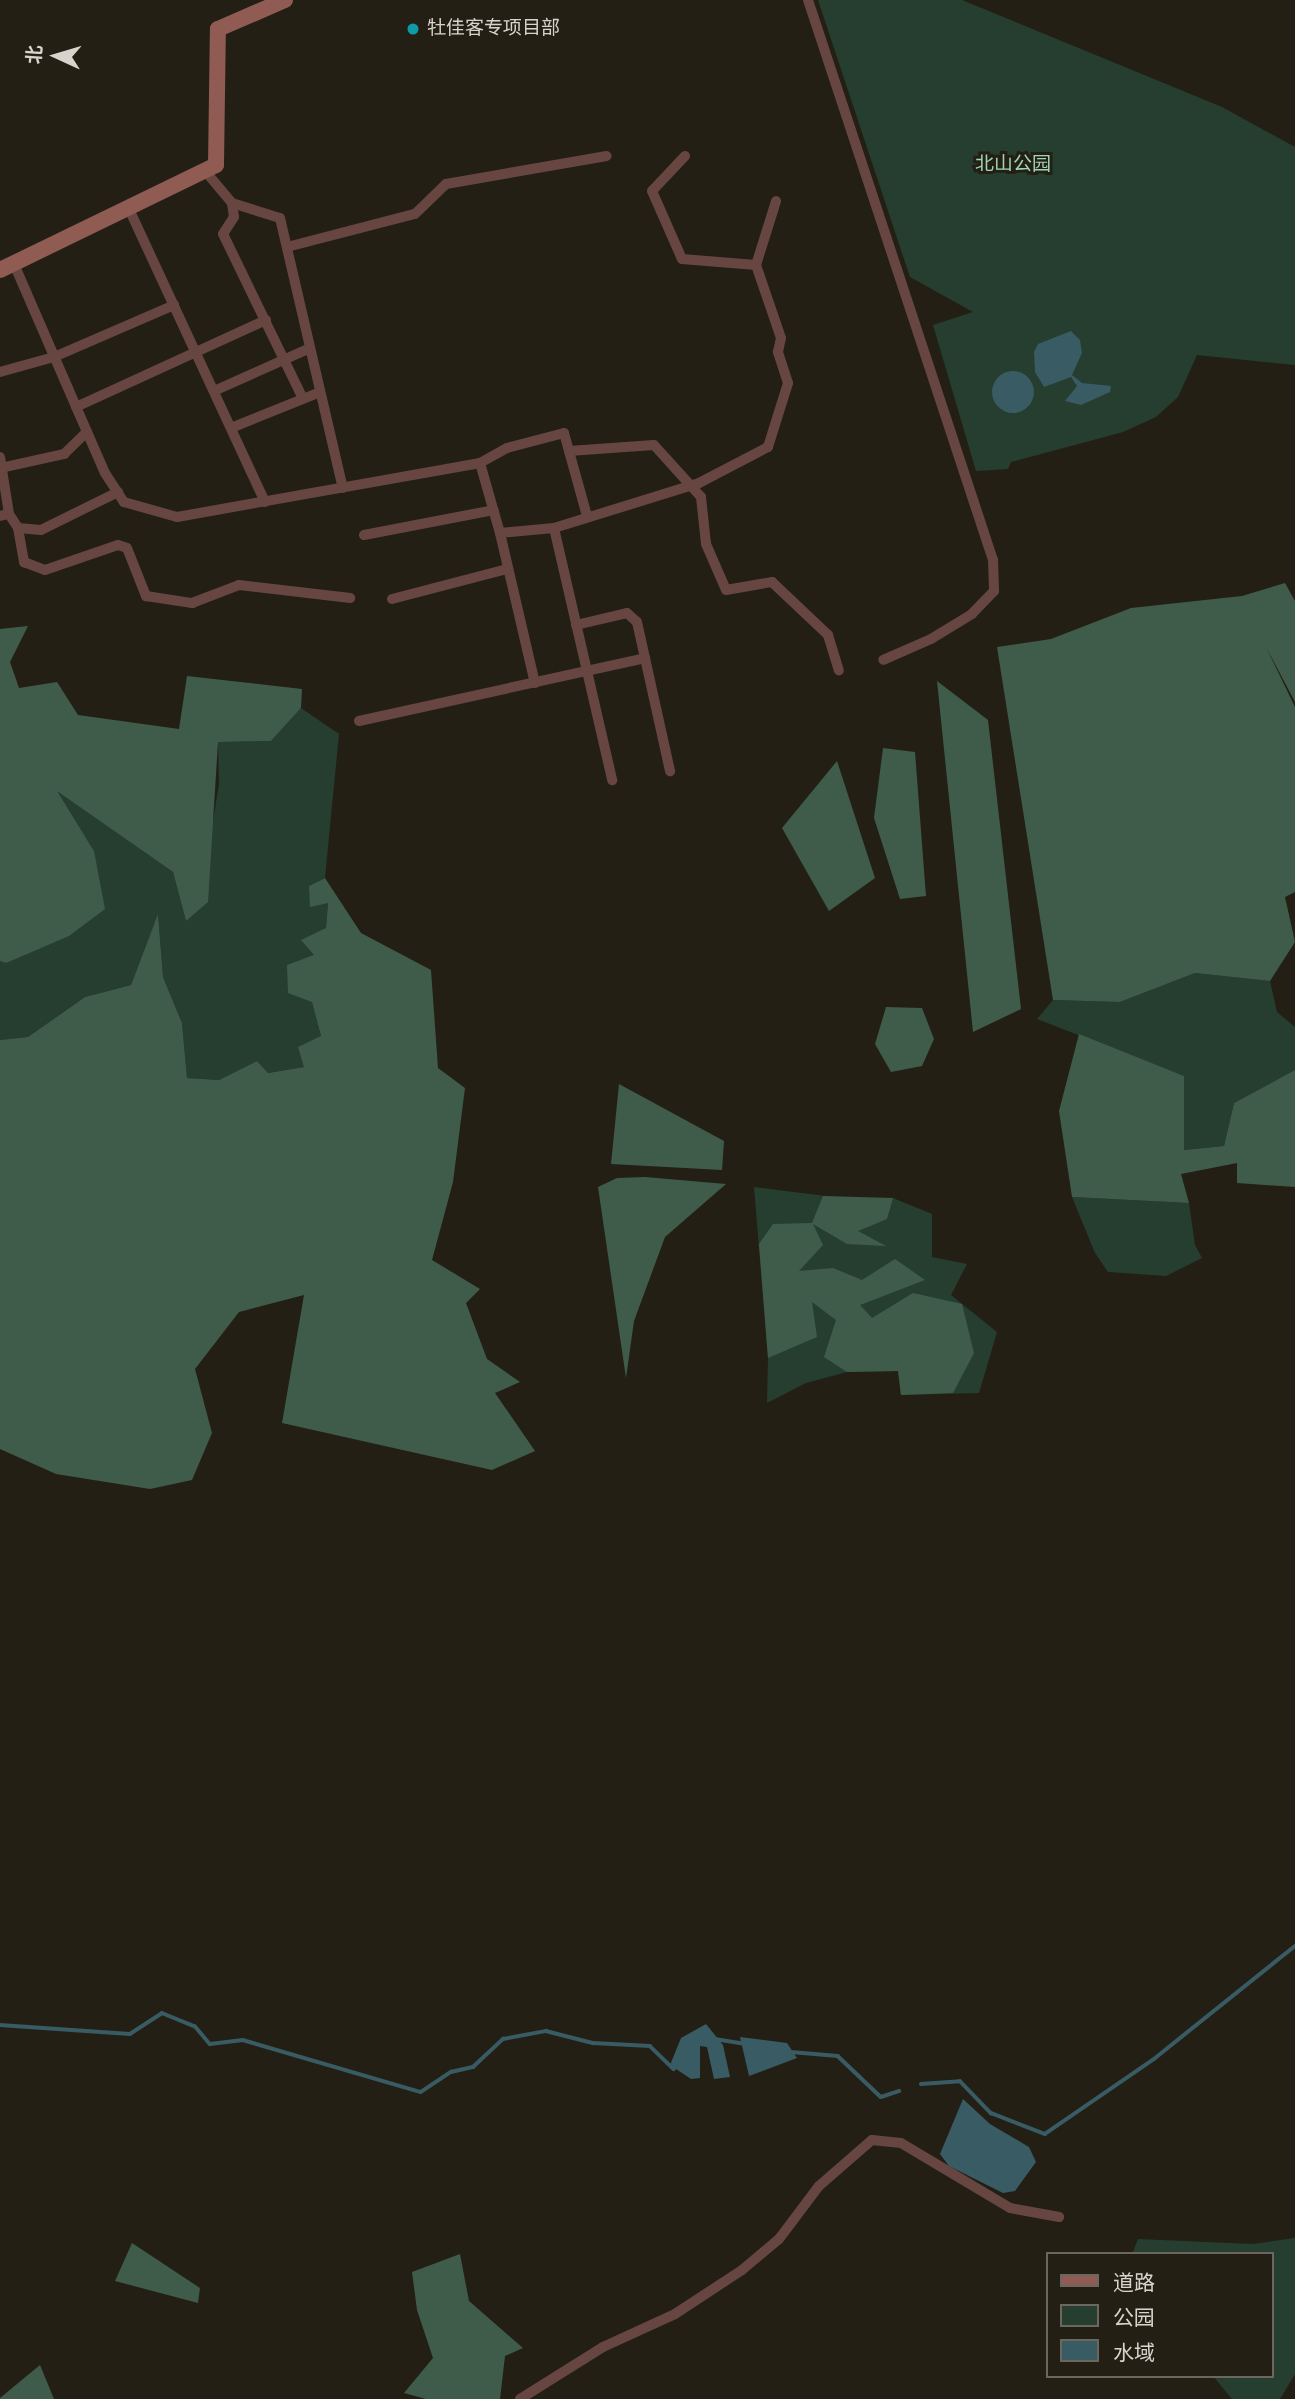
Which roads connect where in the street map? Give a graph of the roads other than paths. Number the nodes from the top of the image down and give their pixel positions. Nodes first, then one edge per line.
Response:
1 (285, 0) edge
2 (808, 0) edge
3 (607, 156) dead end
4 (685, 156) dead end
5 (206, 172) junction
6 (776, 201) dead end
7 (232, 203) junction
8 (130, 209) junction
9 (287, 247) junction
10 (755, 265) junction
11 (7, 267) edge
12 (174, 306) junction
13 (266, 320) junction
14 (310, 348) junction
15 (197, 354) junction
16 (54, 357) junction
17 (287, 359) junction
18 (0, 372) edge
19 (214, 391) junction
20 (320, 392) junction
21 (303, 399) junction
22 (76, 407) junction
23 (231, 428) junction
24 (87, 432) junction
25 (569, 451) junction
26 (480, 463) junction
27 (2, 464) edge
28 (692, 486) junction
29 (343, 488) junction
30 (118, 492) junction
31 (265, 502) junction
32 (494, 510) junction
33 (5, 515) edge
34 (587, 516) junction
35 (18, 528) junction
36 (554, 528) junction
37 (500, 533) junction
38 (364, 535) dead end
39 (507, 569) junction
40 (350, 598) dead end
41 (392, 599) dead end
42 (576, 625) junction
43 (645, 658) junction
44 (883, 660) dead end
45 (839, 670) dead end
46 (587, 672) junction
47 (535, 683) junction
48 (359, 720) dead end
49 (670, 771) dead end
50 (612, 780) dead end
51 (1059, 2217) dead end
52 (520, 2399) edge

1 - 5 street
2 - 44 street
3 - 9 street
4 - 10 street
5 - 7 street
5 - 8 street
6 - 10 street
7 - 9 street
7 - 13 street
8 - 11 street
8 - 12 street
9 - 14 street
10 - 28 street
11 - 16 street
12 - 15 street
12 - 16 street
13 - 15 street
13 - 17 street
14 - 17 street
14 - 20 street
15 - 19 street
15 - 22 street
16 - 18 street
16 - 22 street
17 - 19 street
17 - 21 street
19 - 23 street
20 - 21 street
20 - 29 street
21 - 23 street
22 - 24 street
23 - 31 street
24 - 27 street
24 - 30 street
25 - 26 street
25 - 28 street
25 - 34 street
26 - 29 street
26 - 32 street
27 - 33 street
28 - 34 street
28 - 45 street
29 - 31 street
30 - 31 street
30 - 35 street
32 - 37 street
32 - 38 street
33 - 35 street
34 - 36 street
35 - 40 street
36 - 37 street
36 - 42 street
37 - 39 street
39 - 41 street
39 - 47 street
42 - 43 street
42 - 46 street
43 - 46 street
43 - 49 street
46 - 47 street
46 - 50 street
47 - 48 street
51 - 52 street

